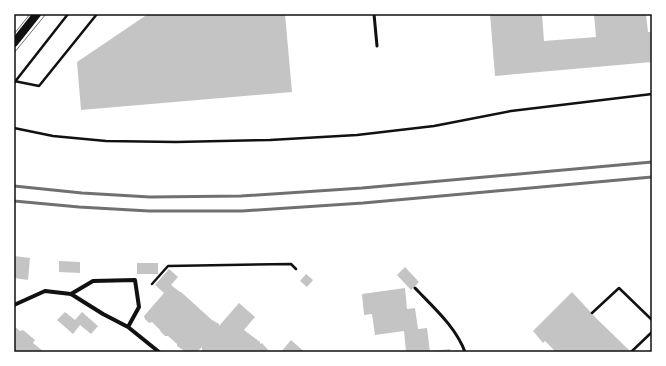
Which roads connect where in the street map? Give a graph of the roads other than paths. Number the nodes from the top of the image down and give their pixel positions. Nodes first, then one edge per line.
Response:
1 (37, 14) edge
2 (374, 14) edge
3 (14, 43) edge
4 (377, 46) dead end
5 (415, 288) dead end
6 (71, 294) junction
7 (14, 305) edge
8 (128, 326) junction
9 (159, 352) edge
10 (465, 352) edge

1 - 3 main road
2 - 4 lane
5 - 10 lane
6 - 7 street
6 - 8 street
6 - 8 street
8 - 9 street

